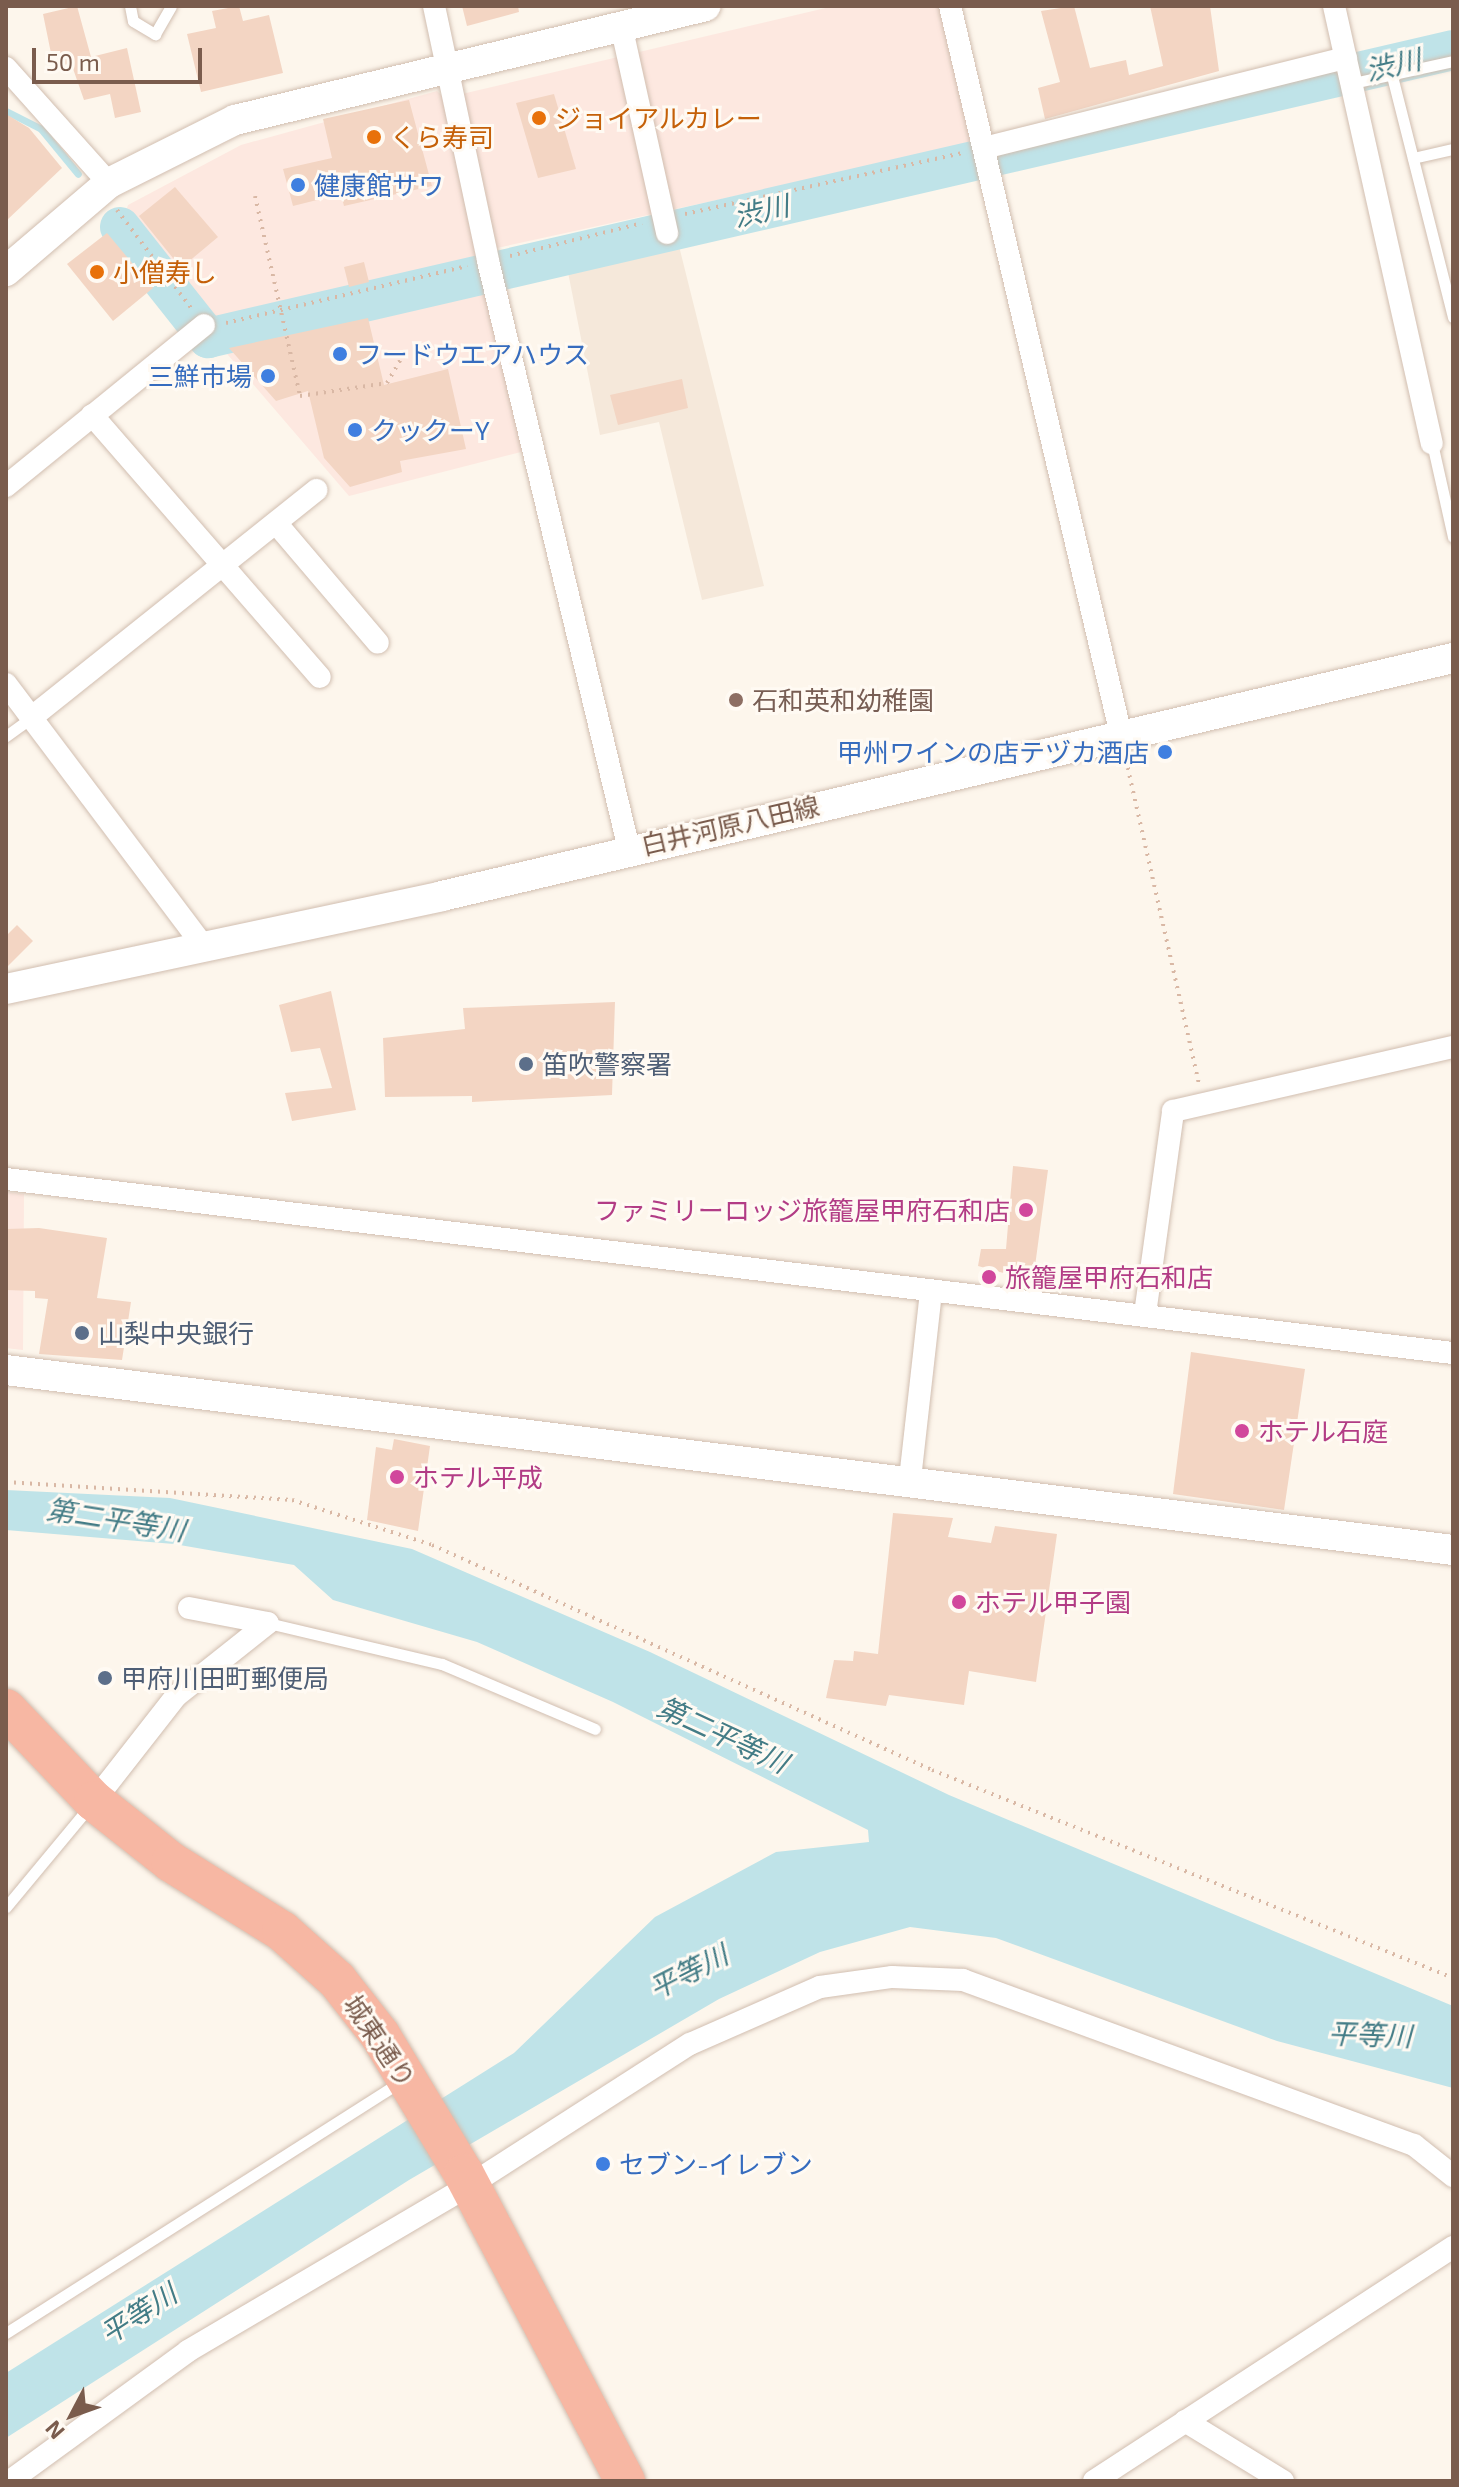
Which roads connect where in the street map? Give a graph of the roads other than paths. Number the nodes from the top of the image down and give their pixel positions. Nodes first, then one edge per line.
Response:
1 (130, 6) edge
2 (171, 6) edge
3 (434, 6) edge
4 (705, 6) edge
5 (950, 6) edge
6 (1334, 6) edge
7 (621, 25) junction
8 (1453, 61) edge
9 (6, 68) edge
10 (448, 68) junction
11 (1349, 72) junction
12 (1392, 76) junction
13 (1453, 149) edge
14 (985, 154) junction
15 (1413, 158) junction
16 (109, 183) junction
17 (665, 225) road end
18 (6, 271) edge
19 (1453, 317) edge
20 (201, 327) road end
21 (92, 415) junction
22 (1432, 443) joint
23 (6, 486) edge
24 (316, 490) dead end
25 (276, 523) junction
26 (1453, 537) edge
27 (222, 566) junction
28 (378, 643) dead end
29 (1453, 658) edge
30 (320, 677) dead end
31 (6, 684) edge
32 (32, 717) junction
33 (1121, 735) junction
34 (6, 736) edge
35 (629, 849) junction
36 (204, 947) junction
37 (6, 989) edge
38 (1453, 1047) edge
39 (6, 1179) edge
40 (931, 1292) junction
41 (1145, 1314) junction
42 (1453, 1353) edge
43 (6, 1370) edge
44 (910, 1479) junction
45 (1453, 1550) edge
46 (189, 1608) dead end
47 (268, 1623) junction
48 (6, 1709) edge
49 (595, 1729) dead end
50 (94, 1801) junction
51 (6, 1907) edge
52 (410, 2085) junction
53 (1453, 2176) edge
54 (467, 2180) junction
55 (1453, 2247) edge
56 (6, 2333) edge
57 (1185, 2421) junction
58 (10, 2481) edge
59 (625, 2481) edge
60 (1094, 2481) edge
61 (1283, 2481) edge

1 - 2 lane
3 - 10 street
4 - 7 street
5 - 14 street
6 - 11 street
7 - 10 street
7 - 17 street
8 - 12 lane
9 - 16 street
10 - 16 street
10 - 35 street
11 - 12 lane
11 - 14 street
11 - 22 street
12 - 15 lane
13 - 15 lane
14 - 33 street
15 - 19 lane
16 - 18 street
20 - 21 street
21 - 23 street
21 - 27 street
22 - 26 lane
24 - 25 street
25 - 27 street
25 - 28 street
27 - 30 street
27 - 32 street
29 - 33 street, 白井河原八田線
31 - 32 street
32 - 34 lane
32 - 36 street
33 - 35 street, 白井河原八田線
35 - 36 street, 白井河原八田線
36 - 37 street, 白井河原八田線
38 - 41 street
39 - 40 street
40 - 41 street
40 - 44 street
41 - 42 street
43 - 44 street
44 - 45 street
46 - 47 street
47 - 49 lane
47 - 50 street
48 - 50 highway, 城東通り
50 - 51 lane
50 - 52 highway, 城東通り
52 - 54 highway, 城東通り
52 - 56 lane
53 - 54 street
54 - 58 street
54 - 59 highway, 城東通り
55 - 57 street
57 - 60 street
57 - 61 street

